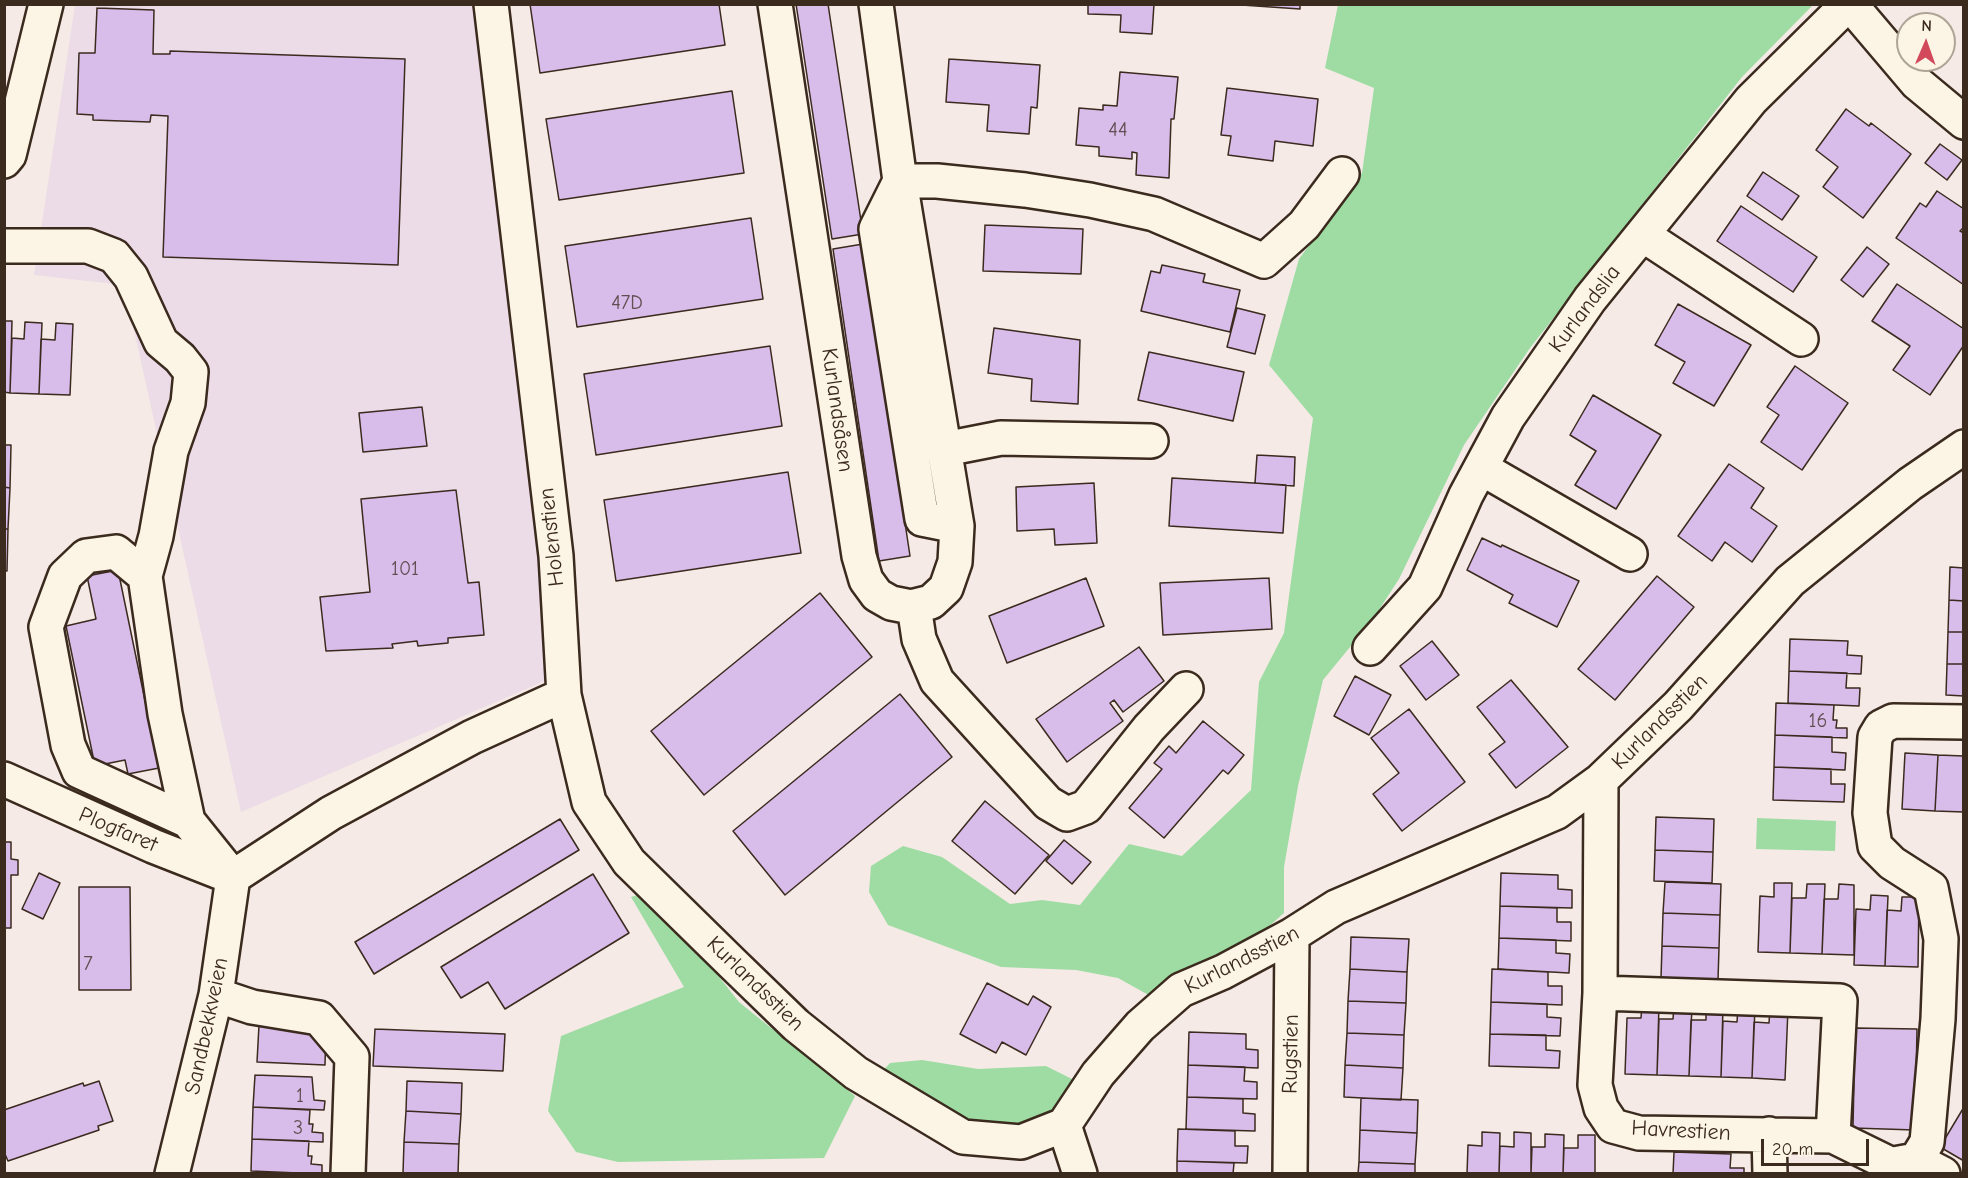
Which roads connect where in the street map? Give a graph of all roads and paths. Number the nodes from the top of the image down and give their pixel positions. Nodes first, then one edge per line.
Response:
1 (46, 4) edge
2 (491, 4) edge
3 (776, 4) edge
4 (876, 4) edge
5 (1849, 4) edge
6 (1964, 122) edge
7 (4, 161) edge
8 (1342, 174) dead end
9 (900, 181) junction
10 (1644, 235) junction
11 (4, 246) edge
12 (1801, 339) dead end
13 (1152, 441) dead end
14 (1964, 447) edge
15 (945, 449) junction
16 (1481, 468) junction
17 (957, 526) junction
18 (1630, 554) dead end
19 (145, 576) junction
20 (914, 606) junction
21 (1370, 648) dead end
22 (1186, 689) dead end
23 (564, 695) junction
24 (1964, 722) edge
25 (4, 779) edge
26 (1601, 780) junction
27 (188, 821) junction
28 (233, 877) junction
29 (1292, 935) junction
30 (1600, 993) junction
31 (216, 995) junction
32 (1064, 1125) junction
33 (1757, 1134) junction
34 (1833, 1136) junction
35 (1909, 1168) edge
36 (172, 1173) edge
37 (348, 1173) edge
38 (1080, 1173) edge
39 (1290, 1173) edge
40 (1770, 1173) edge

1 - 7 street
2 - 23 street, Holenstien
3 - 20 street, Kurlandsåsen
4 - 9 street
5 - 6 street
5 - 10 street, Kurlandslia
8 - 9 street
9 - 15 street
9 - 17 street
10 - 12 street
10 - 16 street, Kurlandslia
11 - 19 street
13 - 15 street
14 - 26 street, Kurlandsstien
15 - 17 street
16 - 18 street
16 - 21 street, Kurlandslia
17 - 20 street
19 - 27 street
19 - 27 street
20 - 22 street
23 - 28 street
23 - 32 street, Kurlandsstien
24 - 35 street
25 - 28 street, Plogfaret
26 - 29 street, Kurlandsstien
26 - 30 street, Havrestien
27 - 28 street
28 - 31 street, Sandbekkveien
29 - 32 street, Kurlandsstien
29 - 39 street, Rugstien
30 - 33 street, Havrestien
30 - 34 street
31 - 36 street, Sandbekkveien
31 - 37 street
32 - 38 street
33 - 34 street
33 - 40 street
34 - 35 street

